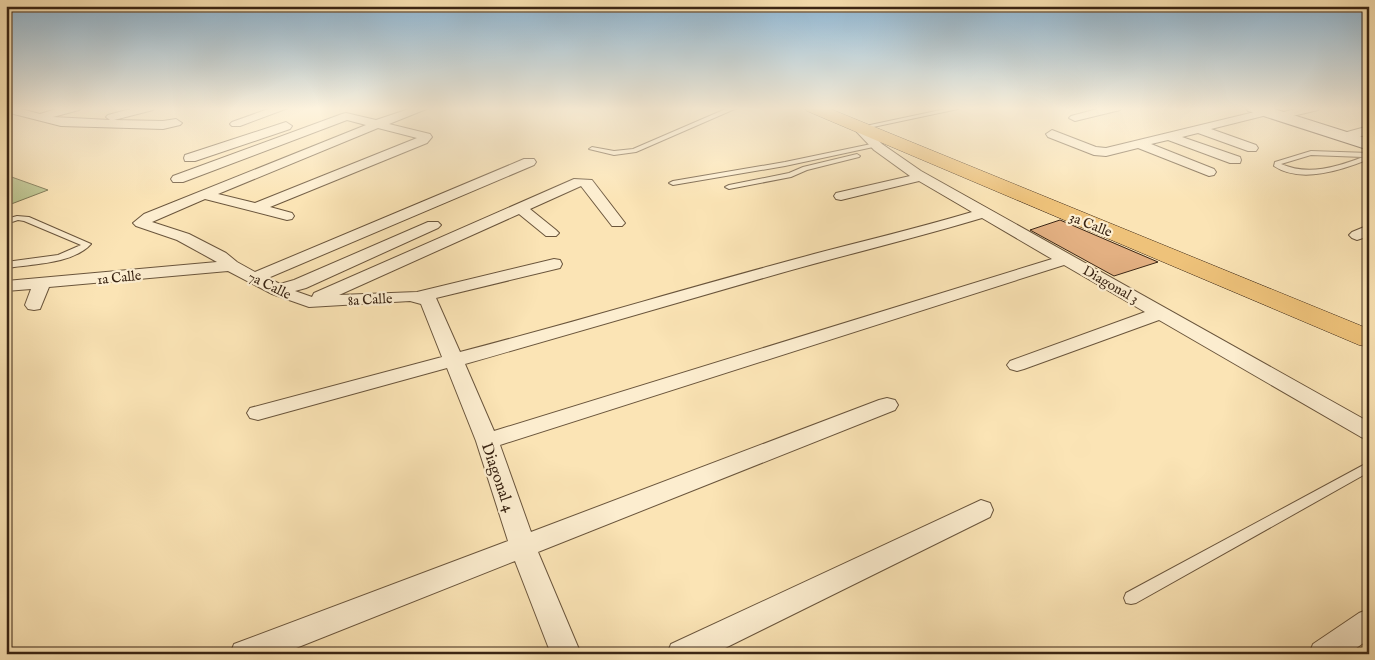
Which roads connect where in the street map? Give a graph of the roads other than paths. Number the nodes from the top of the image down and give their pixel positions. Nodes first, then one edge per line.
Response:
1 (247, 139) edge
2 (284, 139) edge
3 (342, 139) edge
4 (424, 139) edge
5 (662, 139) edge
6 (871, 139) edge
7 (886, 139) edge
8 (1065, 139) edge
9 (1158, 139) edge
10 (1176, 139) edge
11 (1226, 139) edge
12 (1352, 139) edge
13 (1139, 144) junction
14 (1369, 145) edge
15 (879, 147) junction
16 (1252, 148) dead end
17 (592, 149) dead end
18 (1369, 156) edge
19 (190, 158) dead end
20 (1236, 160) dead end
21 (529, 162) dead end
22 (1209, 172) dead end
23 (921, 177) junction
24 (178, 178) dead end
25 (673, 183) dead end
26 (729, 187) dead end
27 (204, 195) junction
28 (841, 196) dead end
29 (256, 208) junction
30 (520, 208) junction
31 (982, 213) junction
32 (287, 216) dead end
33 (6, 222) edge
34 (617, 223) dead end
35 (433, 225) dead end
36 (551, 233) dead end
37 (1068, 259) junction
38 (554, 264) dead end
39 (6, 265) edge
40 (231, 266) junction
41 (255, 278) junction
42 (42, 284) junction
43 (6, 286) edge
44 (278, 290) junction
45 (423, 299) junction
46 (309, 302) junction
47 (34, 305) dead end
48 (1161, 313) junction
49 (1369, 339) edge
50 (453, 361) junction
51 (1017, 365) dead end
52 (887, 405) dead end
53 (258, 413) dead end
54 (1369, 432) edge
55 (487, 441) junction
56 (1369, 466) edge
57 (981, 510) dead end
58 (523, 547) junction
59 (1131, 598) dead end
60 (1369, 622) edge
61 (246, 654) edge
62 (566, 654) edge
63 (682, 654) edge
64 (1324, 654) edge

1 - 19 street
2 - 24 street
3 - 27 street
4 - 29 street
5 - 17 lane
6 - 15 street, Diagonal 3
7 - 49 main road, 3a Calle
8 - 13 street
9 - 13 street
10 - 20 street
11 - 16 street
12 - 14 main road
13 - 22 street
15 - 23 street, Diagonal 3
15 - 25 lane
15 - 26 lane
18 - 18 lane
21 - 41 street
23 - 28 street
23 - 31 street, Diagonal 3
27 - 29 street
27 - 40 street
29 - 32 street
30 - 34 street
30 - 36 street
30 - 46 street
31 - 37 street, Diagonal 3
31 - 50 street
33 - 39 lane
35 - 44 street
37 - 48 street, Diagonal 3
37 - 55 street
38 - 45 street, 8a Calle
40 - 41 street, 7a Calle
40 - 42 street, 1a Calle
41 - 44 street, 7a Calle
42 - 43 street, 1a Calle
42 - 47 street
44 - 46 street, 7a Calle
45 - 46 street, 8a Calle
45 - 50 street, Diagonal 4
48 - 51 street
48 - 54 street, Diagonal 3
50 - 53 street
50 - 55 street, Diagonal 4
52 - 58 street
55 - 58 street, Diagonal 4
56 - 59 lane
57 - 63 street
58 - 61 street
58 - 62 street, Diagonal 4
60 - 64 street

